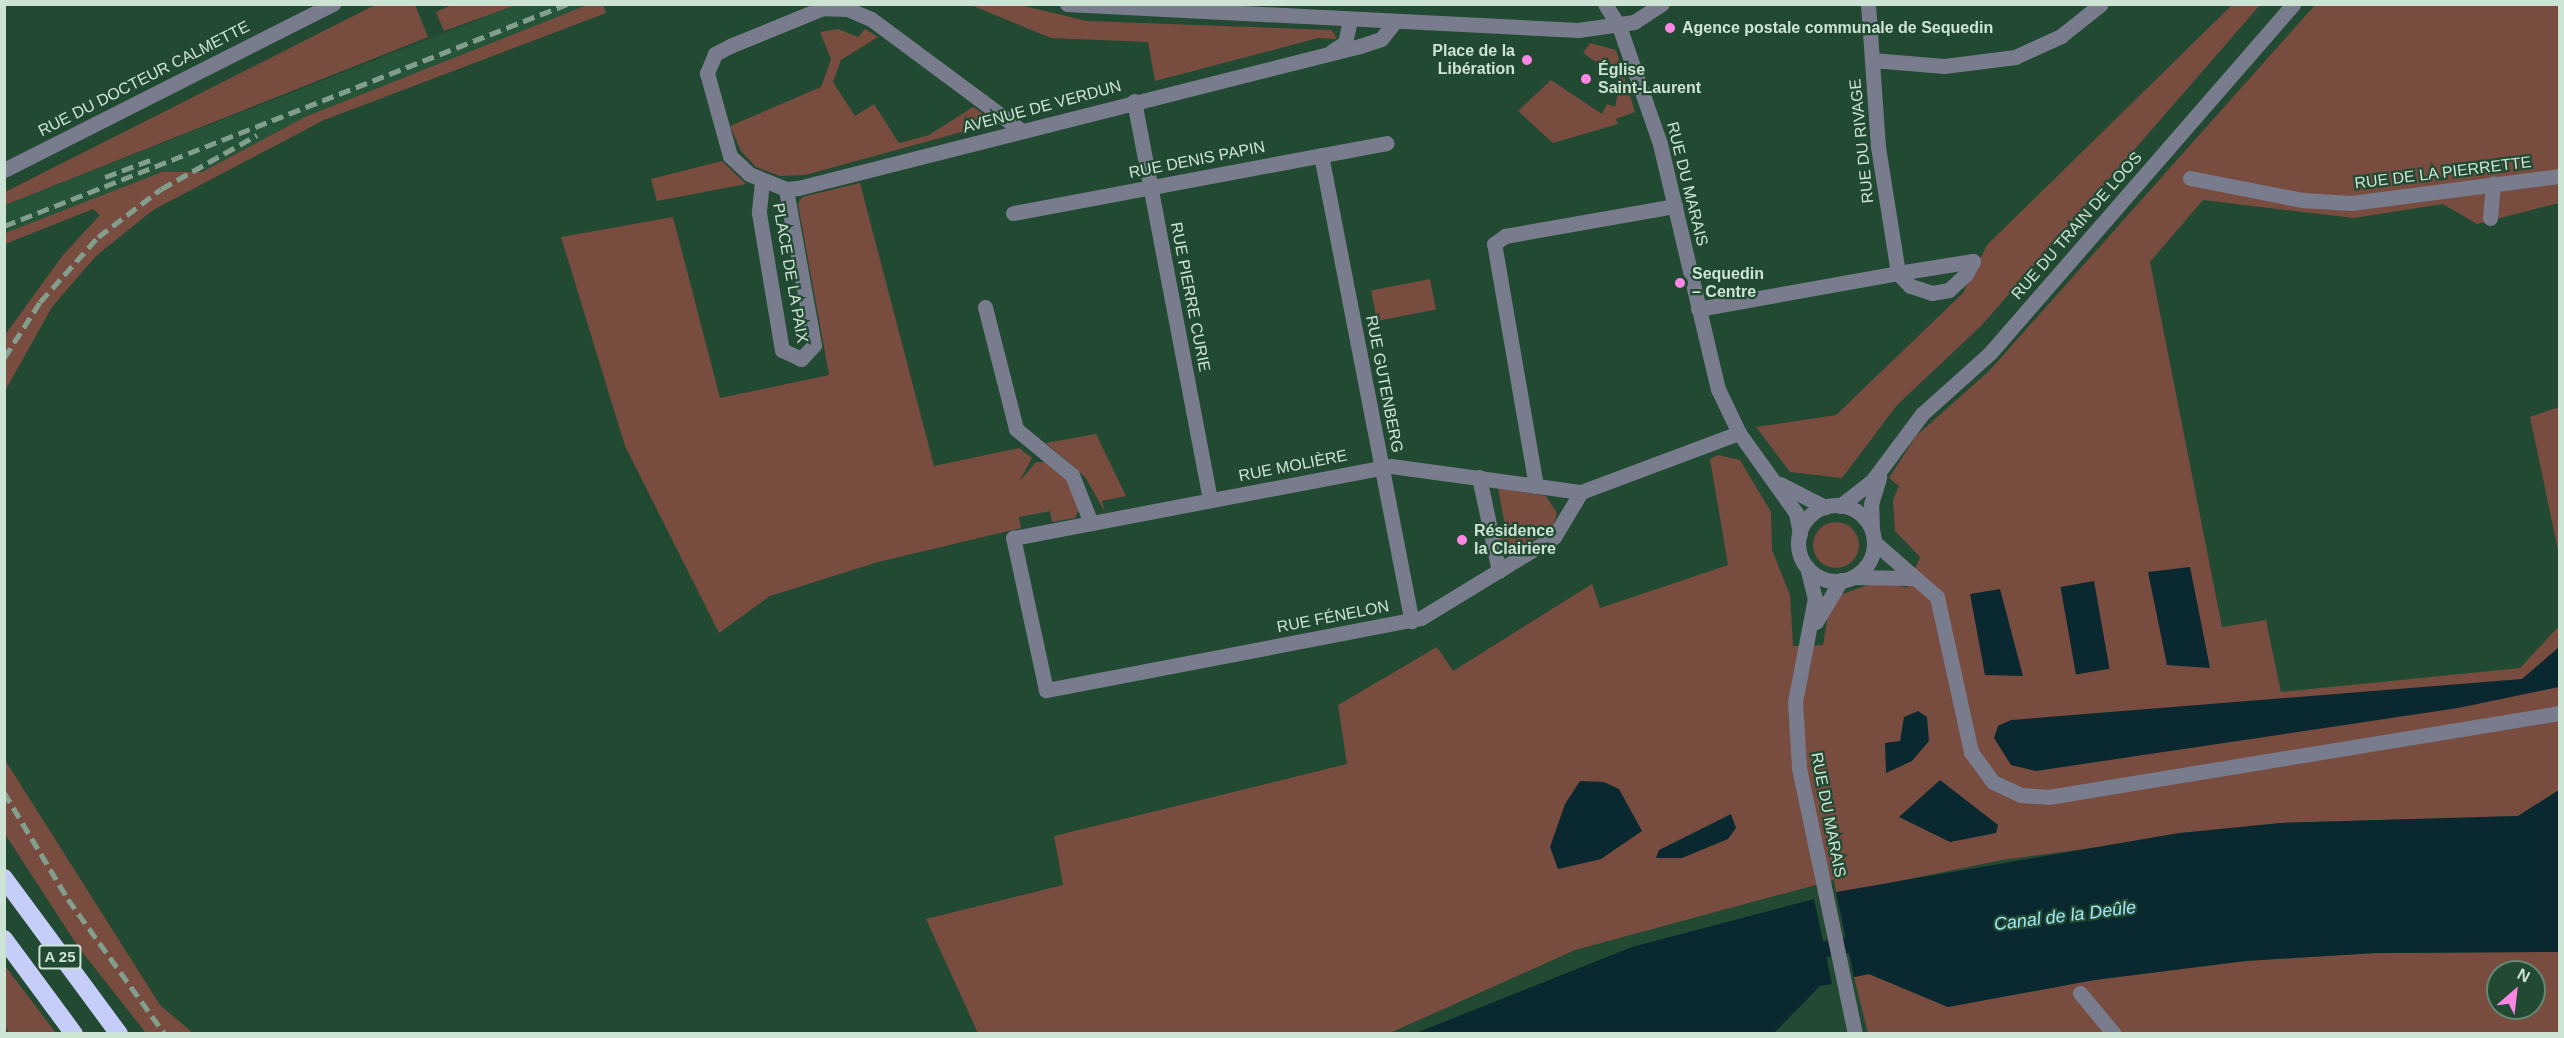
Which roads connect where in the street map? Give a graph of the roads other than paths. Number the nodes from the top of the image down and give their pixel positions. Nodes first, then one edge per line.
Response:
1 (333, 4) edge
2 (1067, 4) edge
3 (1605, 4) edge
4 (1662, 4) edge
5 (1868, 4) edge
6 (2101, 4) edge
7 (2293, 4) edge
8 (1350, 20) junction
9 (1395, 22) junction
10 (1619, 26) junction
11 (1330, 52) junction
12 (1872, 60) junction
13 (1134, 101) junction
14 (1022, 131) junction
15 (1386, 143) dead end
16 (1321, 155) junction
17 (4, 170) edge
18 (2559, 176) edge
19 (2190, 178) dead end
20 (762, 182) junction
21 (2493, 183) junction
22 (1151, 187) junction
23 (786, 189) junction
24 (1675, 206) junction
25 (1013, 213) dead end
26 (2490, 218) dead end
27 (985, 307) dead end
28 (1698, 309) junction
29 (1739, 433) junction
30 (1885, 465) junction
31 (1382, 467) junction
32 (1479, 477) junction
33 (1775, 480) junction
34 (1536, 486) junction
35 (1581, 492) junction
36 (1210, 500) junction
37 (1833, 506) junction
38 (1090, 523) junction
39 (1800, 534) junction
40 (1873, 537) junction
41 (1807, 567) junction
42 (1499, 571) junction
43 (1847, 579) junction
44 (1917, 579) junction
45 (1412, 621) junction
46 (1813, 631) junction
47 (1046, 690) joint
48 (2559, 713) edge
49 (4, 878) edge
50 (4, 939) edge
51 (2080, 993) dead end
52 (74, 1034) edge
53 (119, 1034) edge
54 (1855, 1034) edge
55 (2114, 1034) edge

1 - 17 street, RUE DU DOCTEUR CALMETTE
2 - 8 street
3 - 10 street, RUE DU MARAIS
4 - 10 street
5 - 12 street, RUE DU RIVAGE
6 - 12 street
7 - 30 street, RUE DU TRAIN DE LOOS
8 - 9 street
8 - 11 street
9 - 10 street
9 - 11 street, AVENUE DE VERDUN
10 - 24 street, RUE DU MARAIS
11 - 13 street, AVENUE DE VERDUN
12 - 28 street, RUE DU RIVAGE
13 - 14 street, AVENUE DE VERDUN
13 - 22 street, RUE PIERRE CURIE
14 - 20 street
14 - 23 street, AVENUE DE VERDUN
15 - 16 street, RUE DENIS PAPIN
16 - 22 street, RUE DENIS PAPIN
16 - 31 street, RUE GUTENBERG
18 - 21 street, RUE DE LA PIERRETTE
19 - 21 street, RUE DE LA PIERRETTE
20 - 23 street
20 - 23 street, PLACE DE LA PAIX
21 - 26 street
22 - 25 street, RUE DENIS PAPIN
22 - 36 street, RUE PIERRE CURIE
24 - 28 street, RUE DU MARAIS
24 - 34 street
27 - 38 street
28 - 29 street, RUE DU MARAIS
29 - 33 street, RUE DU MARAIS
29 - 35 street
30 - 37 street, RUE DU TRAIN DE LOOS
30 - 40 street, RUE DU TRAIN DE LOOS
31 - 32 street, RUE MOLIÈRE
31 - 36 street, RUE MOLIÈRE
31 - 45 street, RUE GUTENBERG
32 - 34 street, RUE MOLIÈRE
32 - 42 street
33 - 37 street, RUE DU MARAIS
33 - 39 street, RUE DU MARAIS
34 - 35 street, RUE MOLIÈRE
35 - 42 street, RUE FÉNELON
36 - 38 street, RUE MOLIÈRE
37 - 39 street
37 - 40 street
38 - 47 street, RUE MOLIÈRE
39 - 41 street
40 - 43 street
40 - 44 street
41 - 43 street
41 - 46 street, RUE DU MARAIS
42 - 45 street, RUE FÉNELON
43 - 44 street
43 - 46 street
44 - 48 street
45 - 47 street, RUE FÉNELON
46 - 54 street, RUE DU MARAIS
49 - 53 highway, A 25
50 - 52 highway, A 25
51 - 55 street

